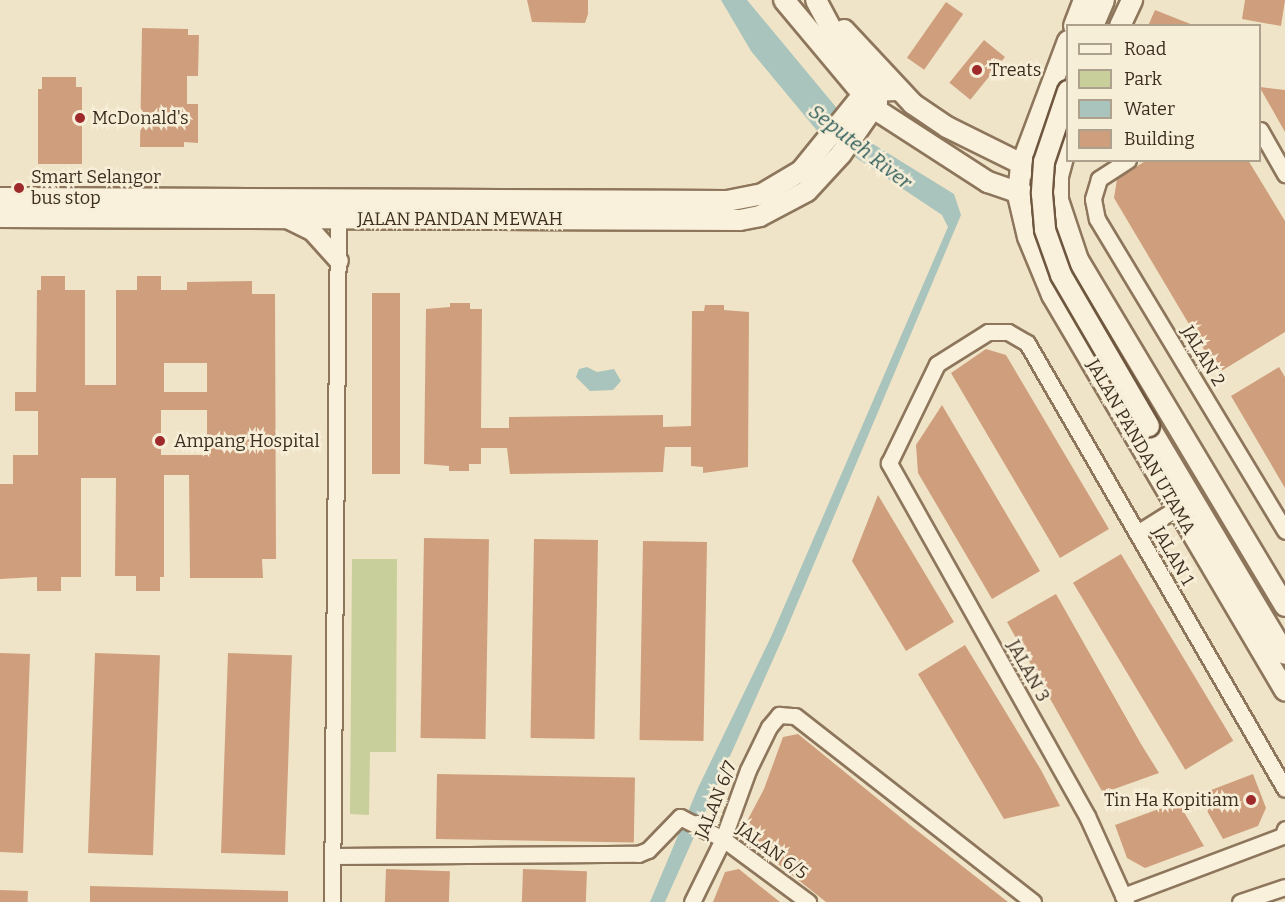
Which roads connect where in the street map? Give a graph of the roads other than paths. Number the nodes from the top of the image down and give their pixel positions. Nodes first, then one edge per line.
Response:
1 (784, 0) edge
2 (818, 0) edge
3 (1084, 0) edge
4 (1104, 0) edge
5 (1132, 0) edge
6 (1075, 24) edge
7 (1094, 24) edge
8 (1121, 24) edge
9 (1066, 46) edge
10 (833, 63) junction
11 (898, 90) junction
12 (1066, 97) edge
13 (871, 98) junction
14 (1040, 112) junction
15 (844, 117) junction
16 (860, 129) junction
17 (1066, 129) edge
18 (902, 130) junction
19 (1261, 132) edge
20 (1066, 146) edge
21 (834, 147) junction
22 (1125, 162) edge
23 (1021, 166) junction
24 (1285, 174) edge
25 (1058, 176) junction
26 (1018, 195) junction
27 (0, 198) edge
28 (1058, 200) junction
29 (338, 209) junction
30 (0, 217) edge
31 (284, 218) junction
32 (1078, 260) junction
33 (339, 261) junction
34 (1044, 277) junction
35 (889, 463) joint
36 (1177, 508) junction
37 (1285, 531) edge
38 (1137, 533) junction
39 (1285, 606) edge
40 (1285, 654) edge
41 (1285, 691) edge
42 (1285, 789) edge
43 (1285, 829) edge
44 (723, 839) junction
45 (333, 856) junction
46 (1285, 887) edge
47 (1124, 899) edge
48 (332, 902) edge
49 (692, 902) edge
50 (808, 902) edge
51 (1033, 902) edge
52 (1240, 902) edge

1 - 10 main road
2 - 11 main road
2 - 13 main road
3 - 6 main road
4 - 7 main road
5 - 8 main road
9 - 14 main road, JALAN PANDAN UTAMA
10 - 13 main road
10 - 15 main road
11 - 13 main road
11 - 23 main road
12 - 40 main road, bridge
13 - 15 main road, JALAN PANDAN MEWAH
13 - 16 main road, JALAN PANDAN MEWAH
13 - 18 main road
14 - 17 main road
14 - 23 main road, JALAN PANDAN UTAMA
15 - 21 main road, JALAN PANDAN MEWAH
16 - 18 main road
16 - 21 main road, JALAN PANDAN MEWAH
18 - 26 main road
19 - 24 street
20 - 25 main road
21 - 29 main road, JALAN PANDAN MEWAH
22 - 37 street, JALAN 2
23 - 25 main road
23 - 26 main road, JALAN PANDAN UTAMA
25 - 28 main road
26 - 28 main road
26 - 34 main road, JALAN PANDAN UTAMA
27 - 29 main road, JALAN PANDAN MEWAH
28 - 32 main road
29 - 31 main road, JALAN PANDAN MEWAH
29 - 33 street
30 - 31 main road, JALAN PANDAN MEWAH
31 - 33 street
32 - 34 main road
32 - 39 main road
33 - 45 street
34 - 36 main road, JALAN PANDAN UTAMA
35 - 38 street, JALAN 1
35 - 47 street, JALAN 3
36 - 38 street
36 - 41 main road, JALAN PANDAN UTAMA
38 - 42 street, JALAN 1
43 - 47 street
44 - 45 street, JALAN 6/5
44 - 49 street, JALAN 6/7
44 - 50 street, JALAN 6/5
44 - 51 street, JALAN 6/7
45 - 48 street
46 - 52 street

